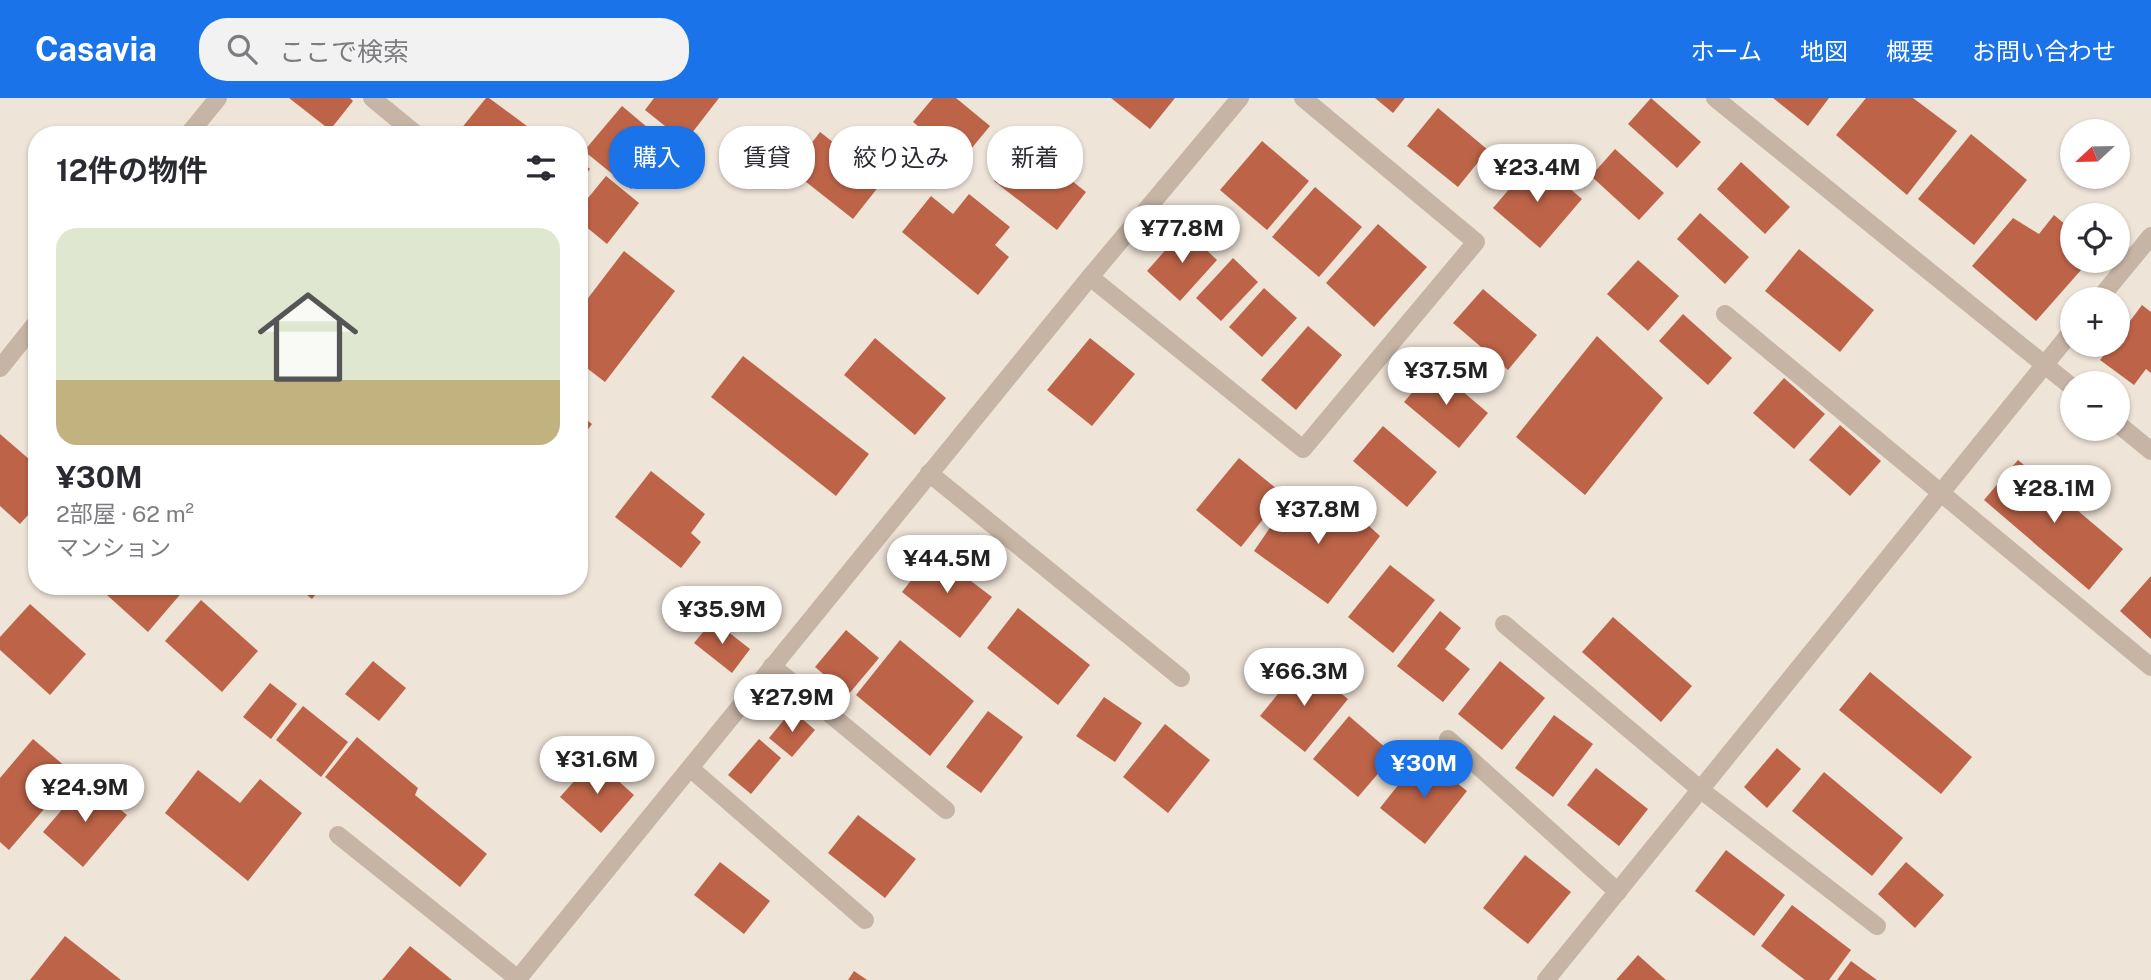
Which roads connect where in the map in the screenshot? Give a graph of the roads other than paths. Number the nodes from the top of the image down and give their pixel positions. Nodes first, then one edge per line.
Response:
1 (218, 98) edge
2 (372, 98) edge
3 (1240, 98) edge
4 (1303, 98) edge
5 (1715, 98) edge
6 (195, 126) edge
7 (406, 126) edge
8 (2151, 236) edge
9 (1090, 277) junction
10 (2109, 287) edge
11 (1725, 314) dead end
12 (28, 333) edge
13 (2060, 346) edge
14 (2044, 365) junction
15 (0, 368) edge
16 (2060, 378) edge
17 (2130, 434) edge
18 (2151, 451) edge
19 (929, 473) junction
20 (1941, 492) junction
21 (1504, 624) dead end
22 (772, 666) junction
23 (2151, 667) edge
24 (1181, 678) dead end
25 (1448, 739) dead end
26 (690, 768) junction
27 (1701, 790) junction
28 (946, 810) dead end
29 (338, 835) dead end
30 (1618, 891) junction
31 (865, 920) dead end
32 (1877, 926) dead end
33 (517, 980) edge
34 (1546, 980) edge

1 - 6 street
2 - 7 street
3 - 9 street
4 - 9 street
5 - 14 street
8 - 10 street
9 - 19 street
11 - 20 street
12 - 15 street
13 - 14 street
14 - 16 street
14 - 20 street
17 - 18 street
19 - 22 street
19 - 24 street
20 - 23 street
20 - 27 street
21 - 27 street
22 - 26 street
22 - 28 street
25 - 30 street
26 - 31 street
26 - 33 street
27 - 30 street
27 - 32 street
29 - 33 street
30 - 34 street

